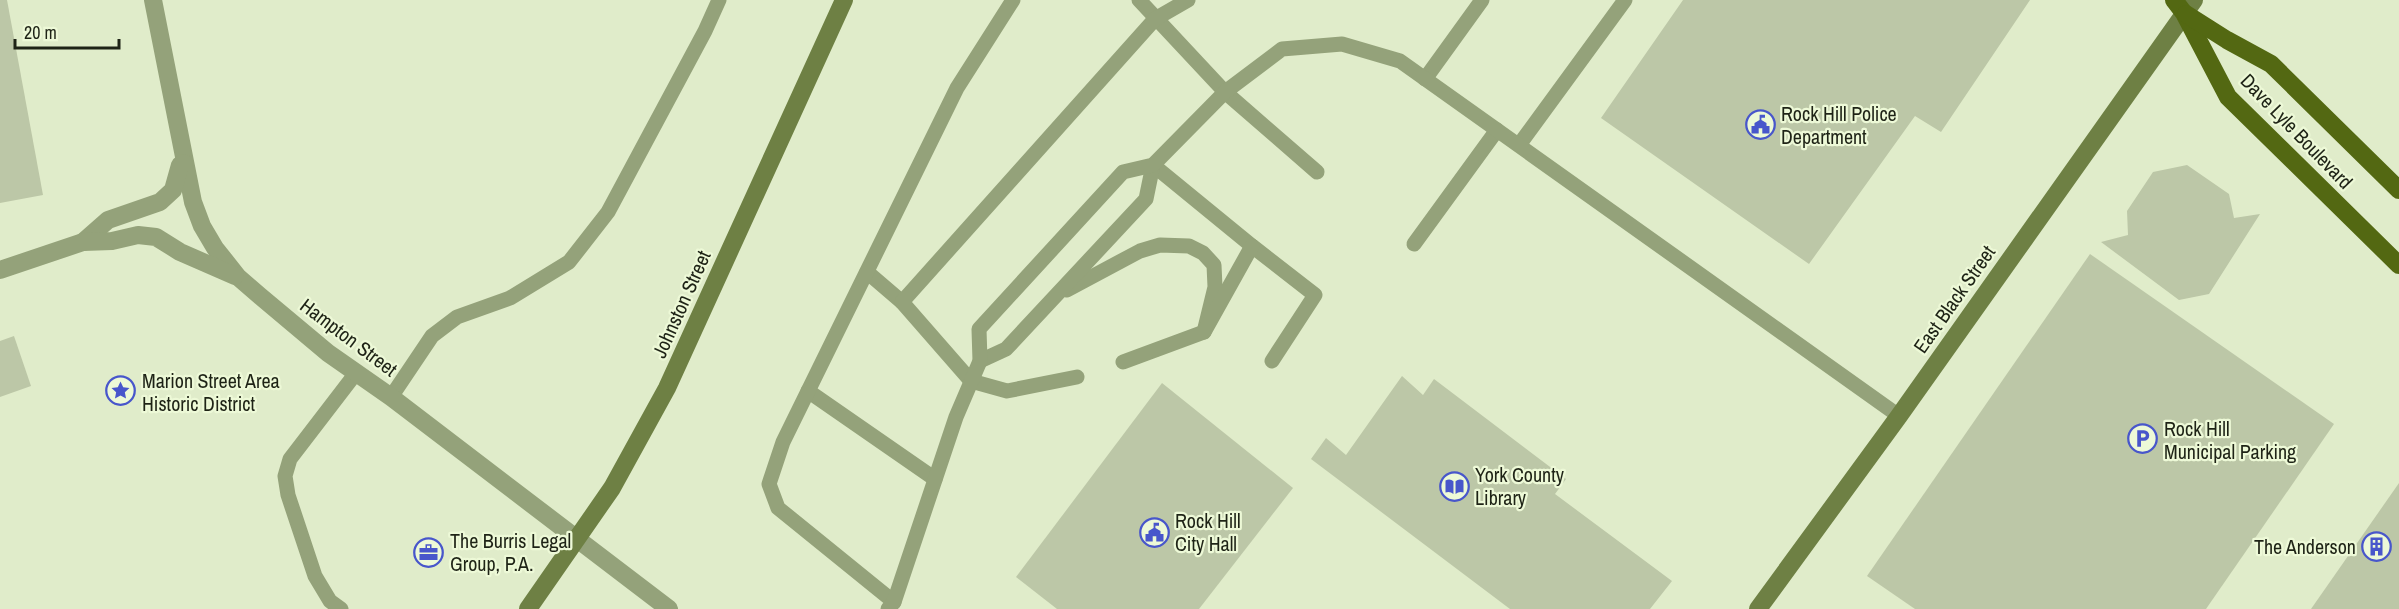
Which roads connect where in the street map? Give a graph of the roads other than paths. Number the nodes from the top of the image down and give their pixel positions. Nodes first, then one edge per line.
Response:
1 (153, 0) edge
2 (719, 0) edge
3 (844, 0) edge
4 (1013, 0) edge
5 (1139, 0) edge
6 (1188, 0) edge
7 (1482, 0) edge
8 (1625, 0) edge
9 (2184, 4) edge
10 (1155, 19) junction
11 (1425, 79) junction
12 (1225, 92) junction
13 (1497, 130) junction
14 (1519, 146) junction
15 (184, 163) junction
16 (1152, 165) junction
17 (1317, 172) dead end
18 (2399, 190) edge
19 (83, 242) junction
20 (1414, 244) dead end
21 (1252, 246) junction
22 (2399, 265) edge
23 (0, 270) edge
24 (867, 272) junction
25 (238, 277) junction
26 (1059, 294) junction
27 (902, 302) junction
28 (1204, 332) junction
29 (980, 361) junction
30 (1272, 361) dead end
31 (1123, 362) dead end
32 (356, 373) junction
33 (1077, 377) dead end
34 (971, 381) junction
35 (808, 391) junction
36 (391, 397) junction
37 (1899, 416) junction
38 (935, 479) junction
39 (578, 539) junction
40 (891, 605) edge
41 (1764, 607) edge
42 (340, 609) edge
43 (528, 609) edge
44 (669, 609) edge

1 - 15 street, Hampton Street
2 - 36 lane
3 - 39 main road, Johnston Street
4 - 24 lane
5 - 10 lane
6 - 10 lane
7 - 11 lane
8 - 14 lane
9 - 18 main road, Dave Lyle Boulevard
9 - 22 main road, Dave Lyle Boulevard
9 - 37 main road, East Black Street
10 - 12 lane
10 - 27 lane
11 - 12 lane
11 - 13 lane
12 - 16 lane
12 - 17 lane
13 - 14 lane
13 - 20 lane
14 - 37 lane
15 - 19 street
15 - 25 street, Hampton Street
16 - 21 lane
16 - 26 lane
16 - 29 lane
19 - 23 street
19 - 25 street
21 - 28 lane
21 - 30 lane
24 - 27 lane
24 - 35 lane
25 - 32 street, Hampton Street
26 - 28 lane
26 - 29 lane
27 - 34 lane
28 - 31 lane
29 - 34 lane
32 - 36 street, Hampton Street
32 - 42 lane
33 - 34 lane
34 - 38 lane
35 - 38 lane
35 - 40 lane
36 - 39 street, Hampton Street
37 - 41 main road, East Black Street
38 - 40 lane
39 - 43 main road, Johnston Street
39 - 44 street, Hampton Street

